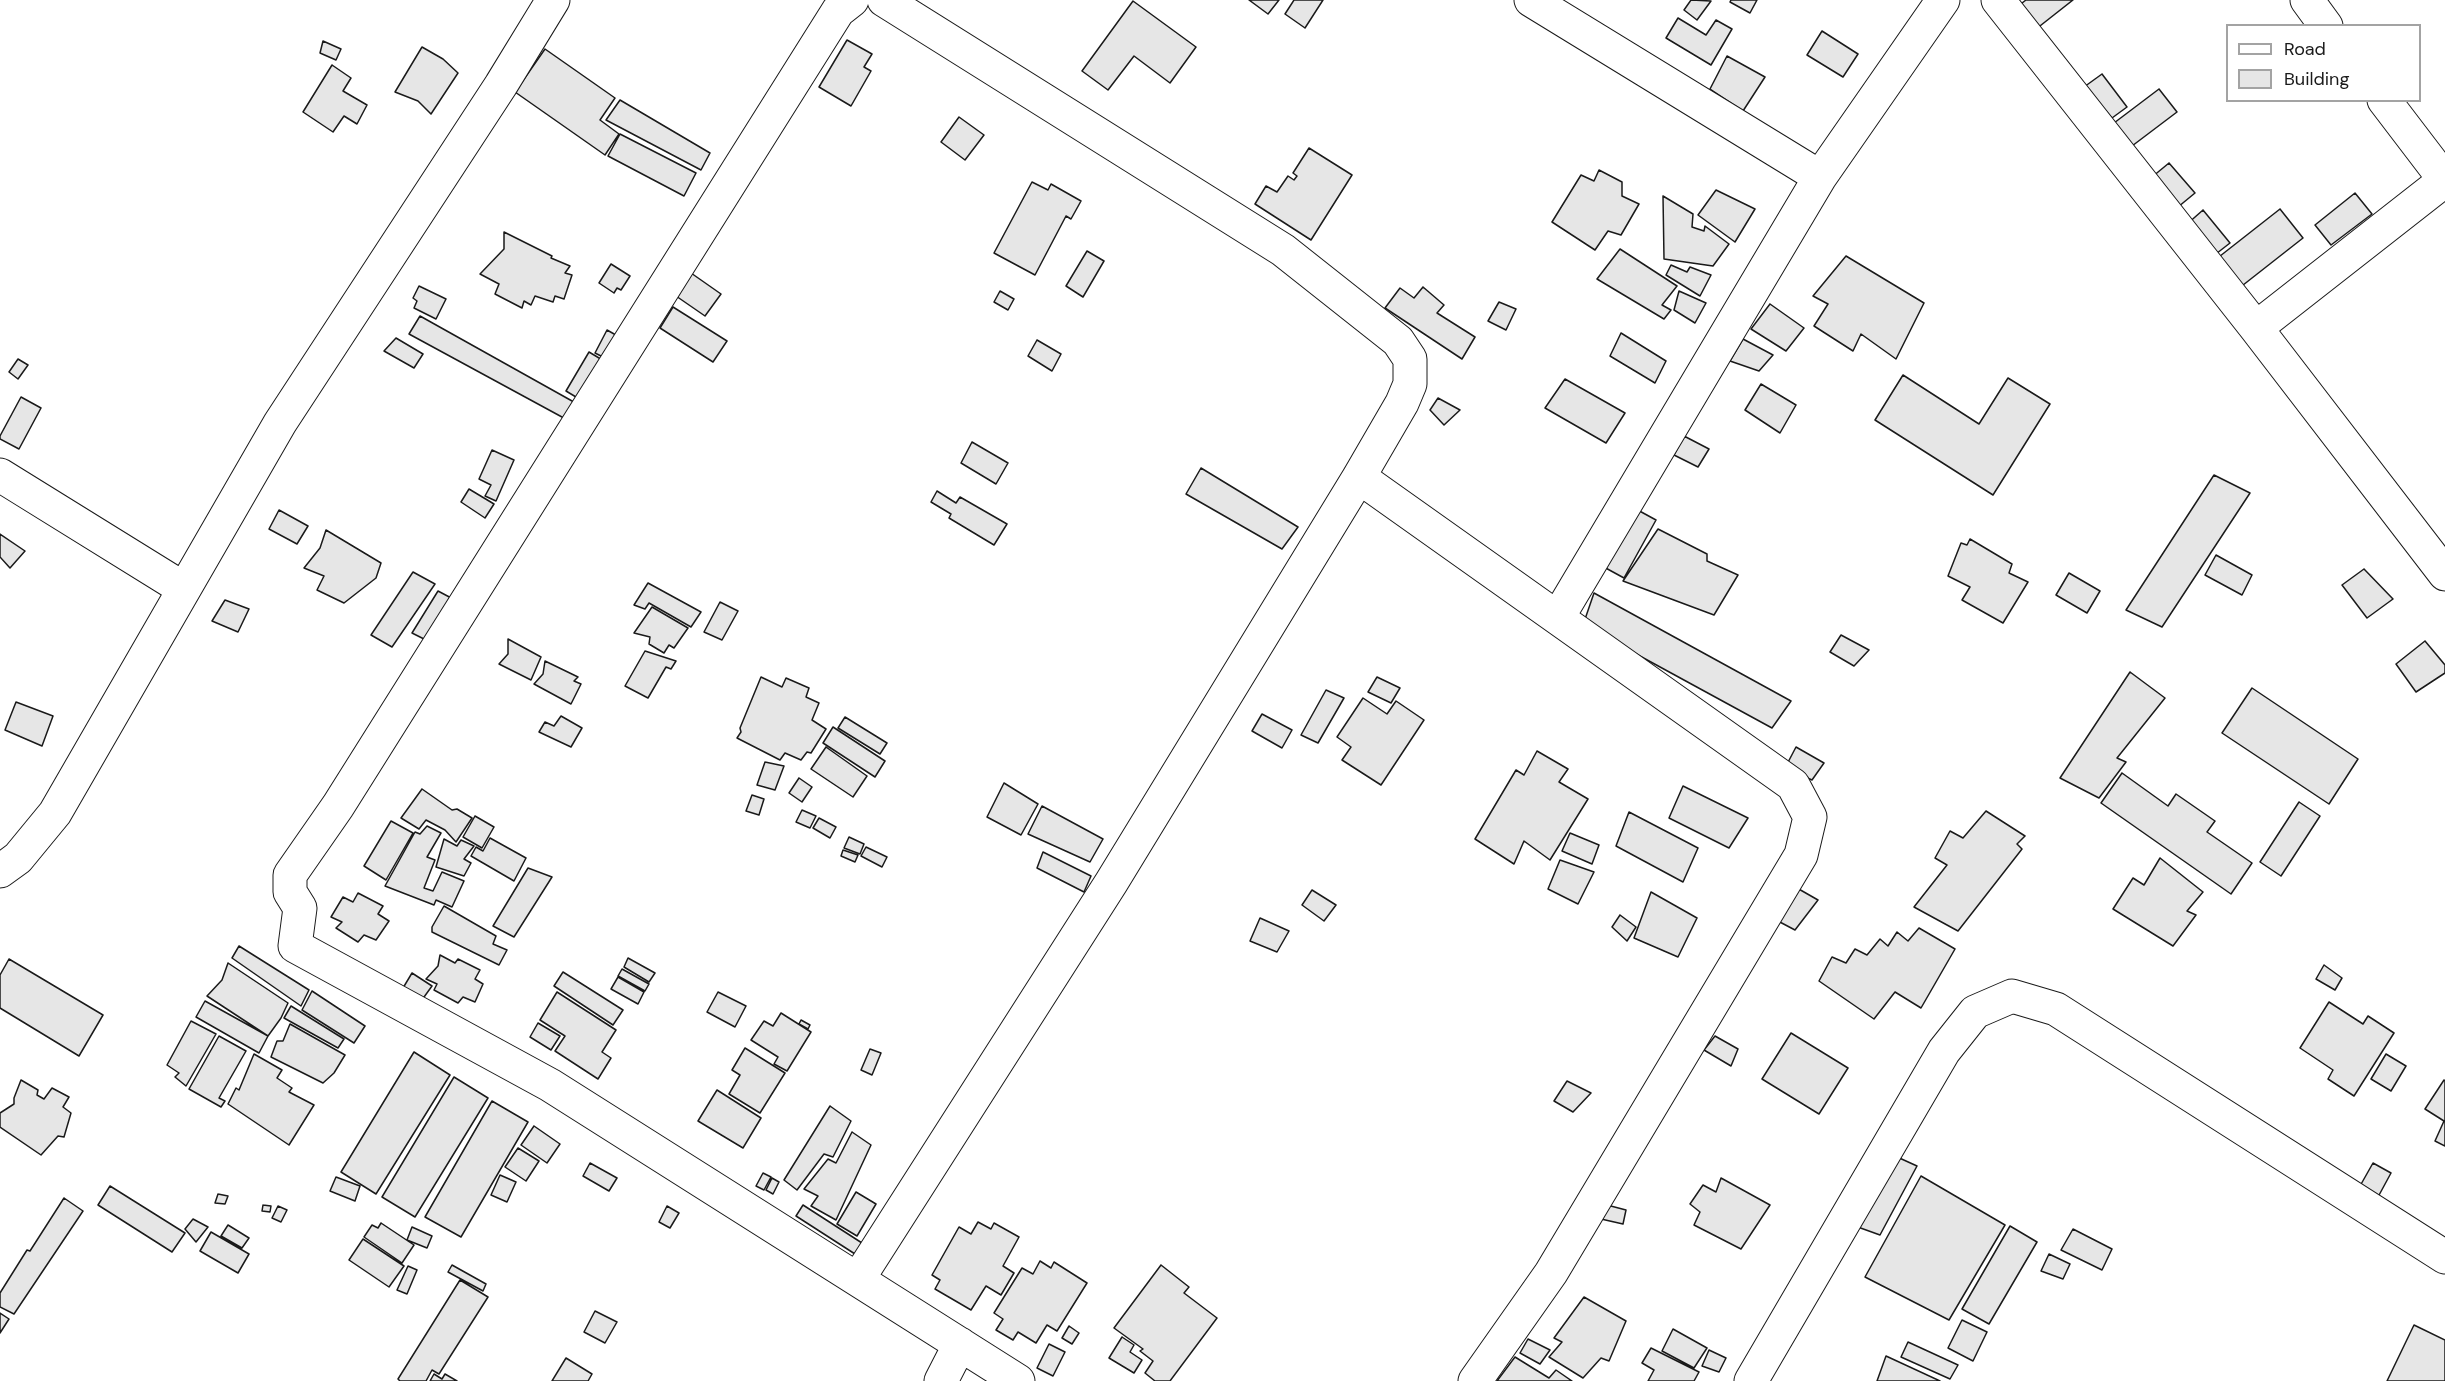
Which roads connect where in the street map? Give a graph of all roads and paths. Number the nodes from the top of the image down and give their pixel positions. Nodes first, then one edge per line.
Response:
1 (553, 0) edge
2 (852, 0) edge
3 (884, 0) edge
4 (1531, 0) edge
5 (1942, 0) edge
6 (1998, 0) edge
7 (2307, 0) edge
8 (2325, 24) edge
9 (2386, 102) edge
10 (1820, 177) junction
11 (2445, 180) edge
12 (2256, 328) junction
13 (0, 475) edge
14 (1359, 477) junction
15 (2445, 574) edge
16 (184, 589) junction
17 (1558, 617) junction
18 (0, 871) edge
19 (2445, 1257) edge
20 (858, 1280) junction
21 (960, 1344) junction
22 (941, 1381) edge
23 (1018, 1381) edge
24 (1475, 1381) edge
25 (1751, 1381) edge

1 - 16 street
2 - 20 street
3 - 14 street
4 - 10 street
5 - 10 street
6 - 12 street
7 - 8 street
9 - 11 street
10 - 17 street
11 - 12 street
12 - 15 street
13 - 16 street
14 - 17 street
14 - 20 street
16 - 18 street
17 - 24 street
19 - 25 street
20 - 21 street
21 - 22 street
21 - 23 street

